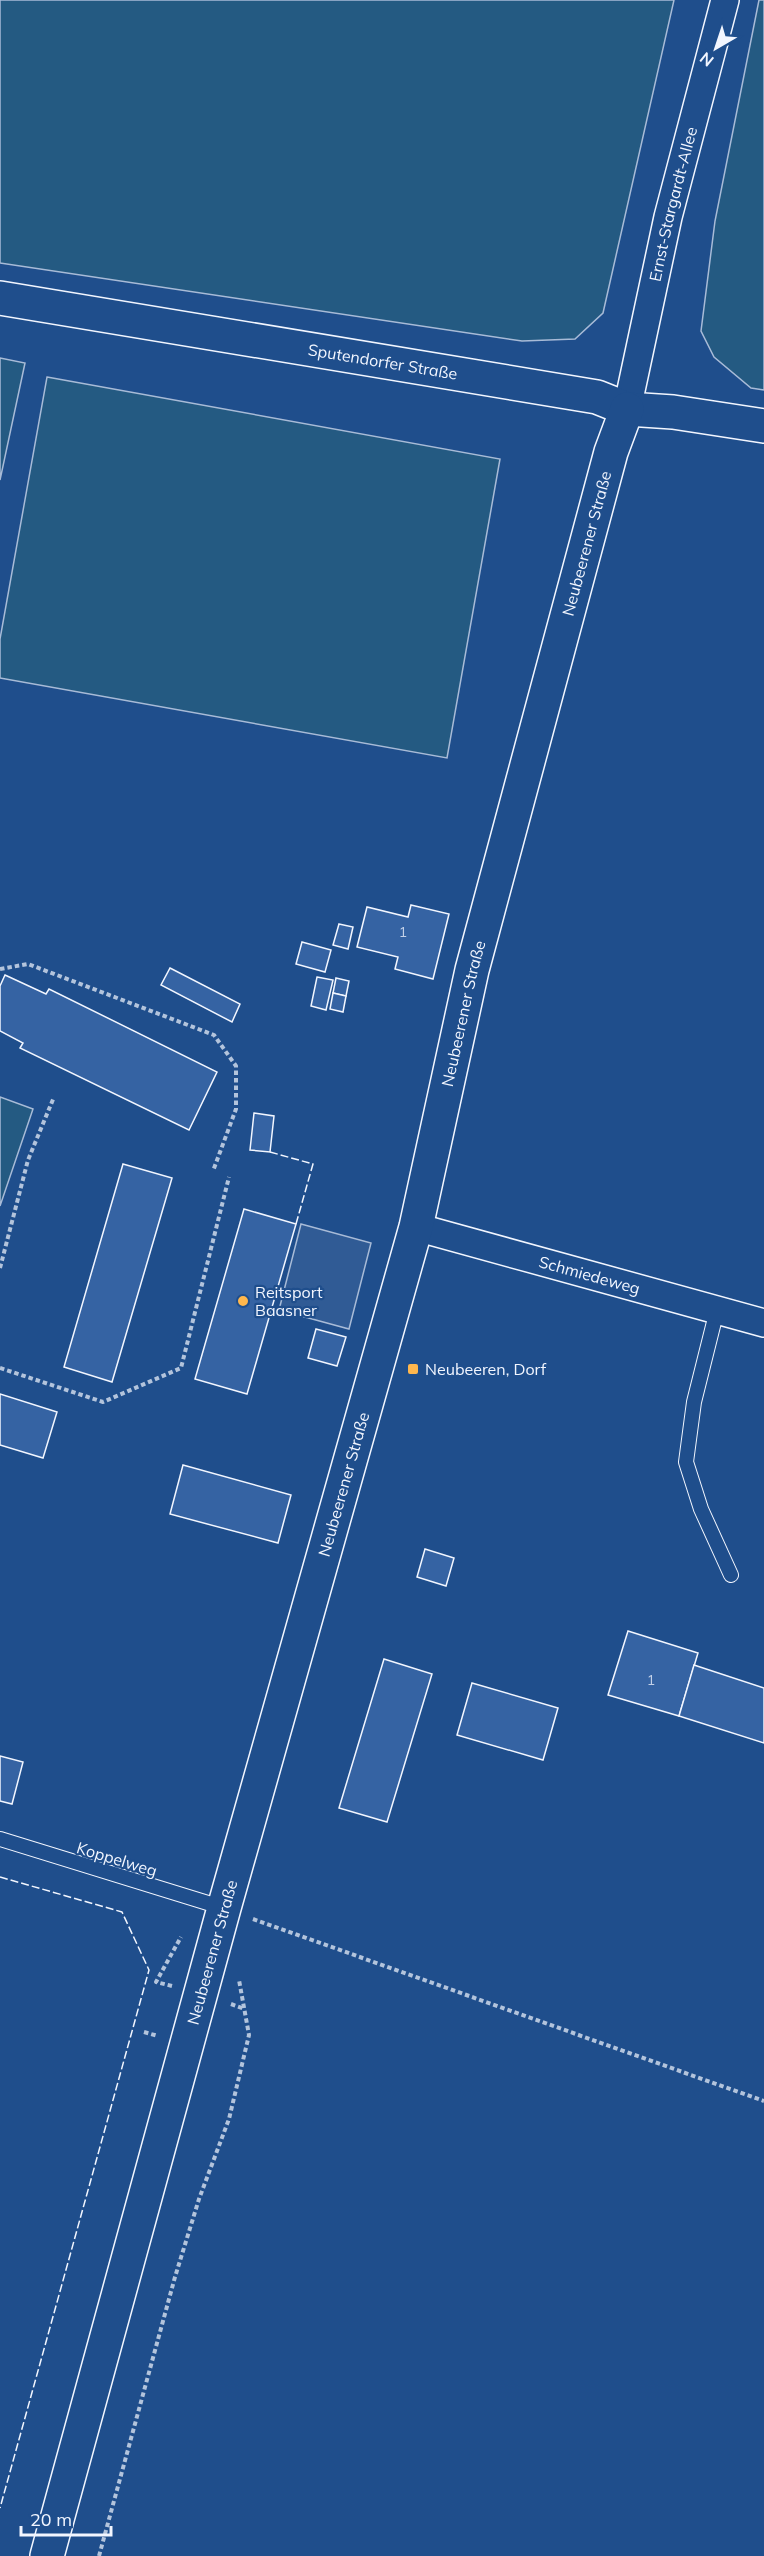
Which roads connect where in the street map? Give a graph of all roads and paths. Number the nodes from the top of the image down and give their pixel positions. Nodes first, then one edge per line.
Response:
1 (725, 0) edge
2 (0, 298) edge
3 (627, 409) junction
4 (764, 426) edge
5 (0, 969) edge
6 (54, 1097) dead end
7 (213, 1171) dead end
8 (229, 1177) dead end
9 (416, 1227) junction
10 (0, 1268) edge
11 (717, 1310) junction
12 (764, 1323) edge
13 (0, 1368) edge
14 (730, 1575) dead end
15 (0, 1839) edge
16 (224, 1908) junction
17 (245, 2009) dead end
18 (764, 2101) edge
19 (47, 2556) edge
20 (99, 2556) edge

1 - 3 street, Ernst-Stargardt-Allee
2 - 3 main road, Sputendorfer Straße
3 - 4 main road, Sputendorfer Straße
3 - 9 main road, Neubeerener Straße
5 - 7 path
6 - 10 path
8 - 13 path
9 - 11 street, Schmiedeweg
9 - 16 main road, Neubeerener Straße
11 - 12 street, Schmiedeweg
11 - 14 lane
15 - 16 lane, Koppelweg
16 - 18 path
16 - 19 main road, Neubeerener Straße
17 - 20 path

